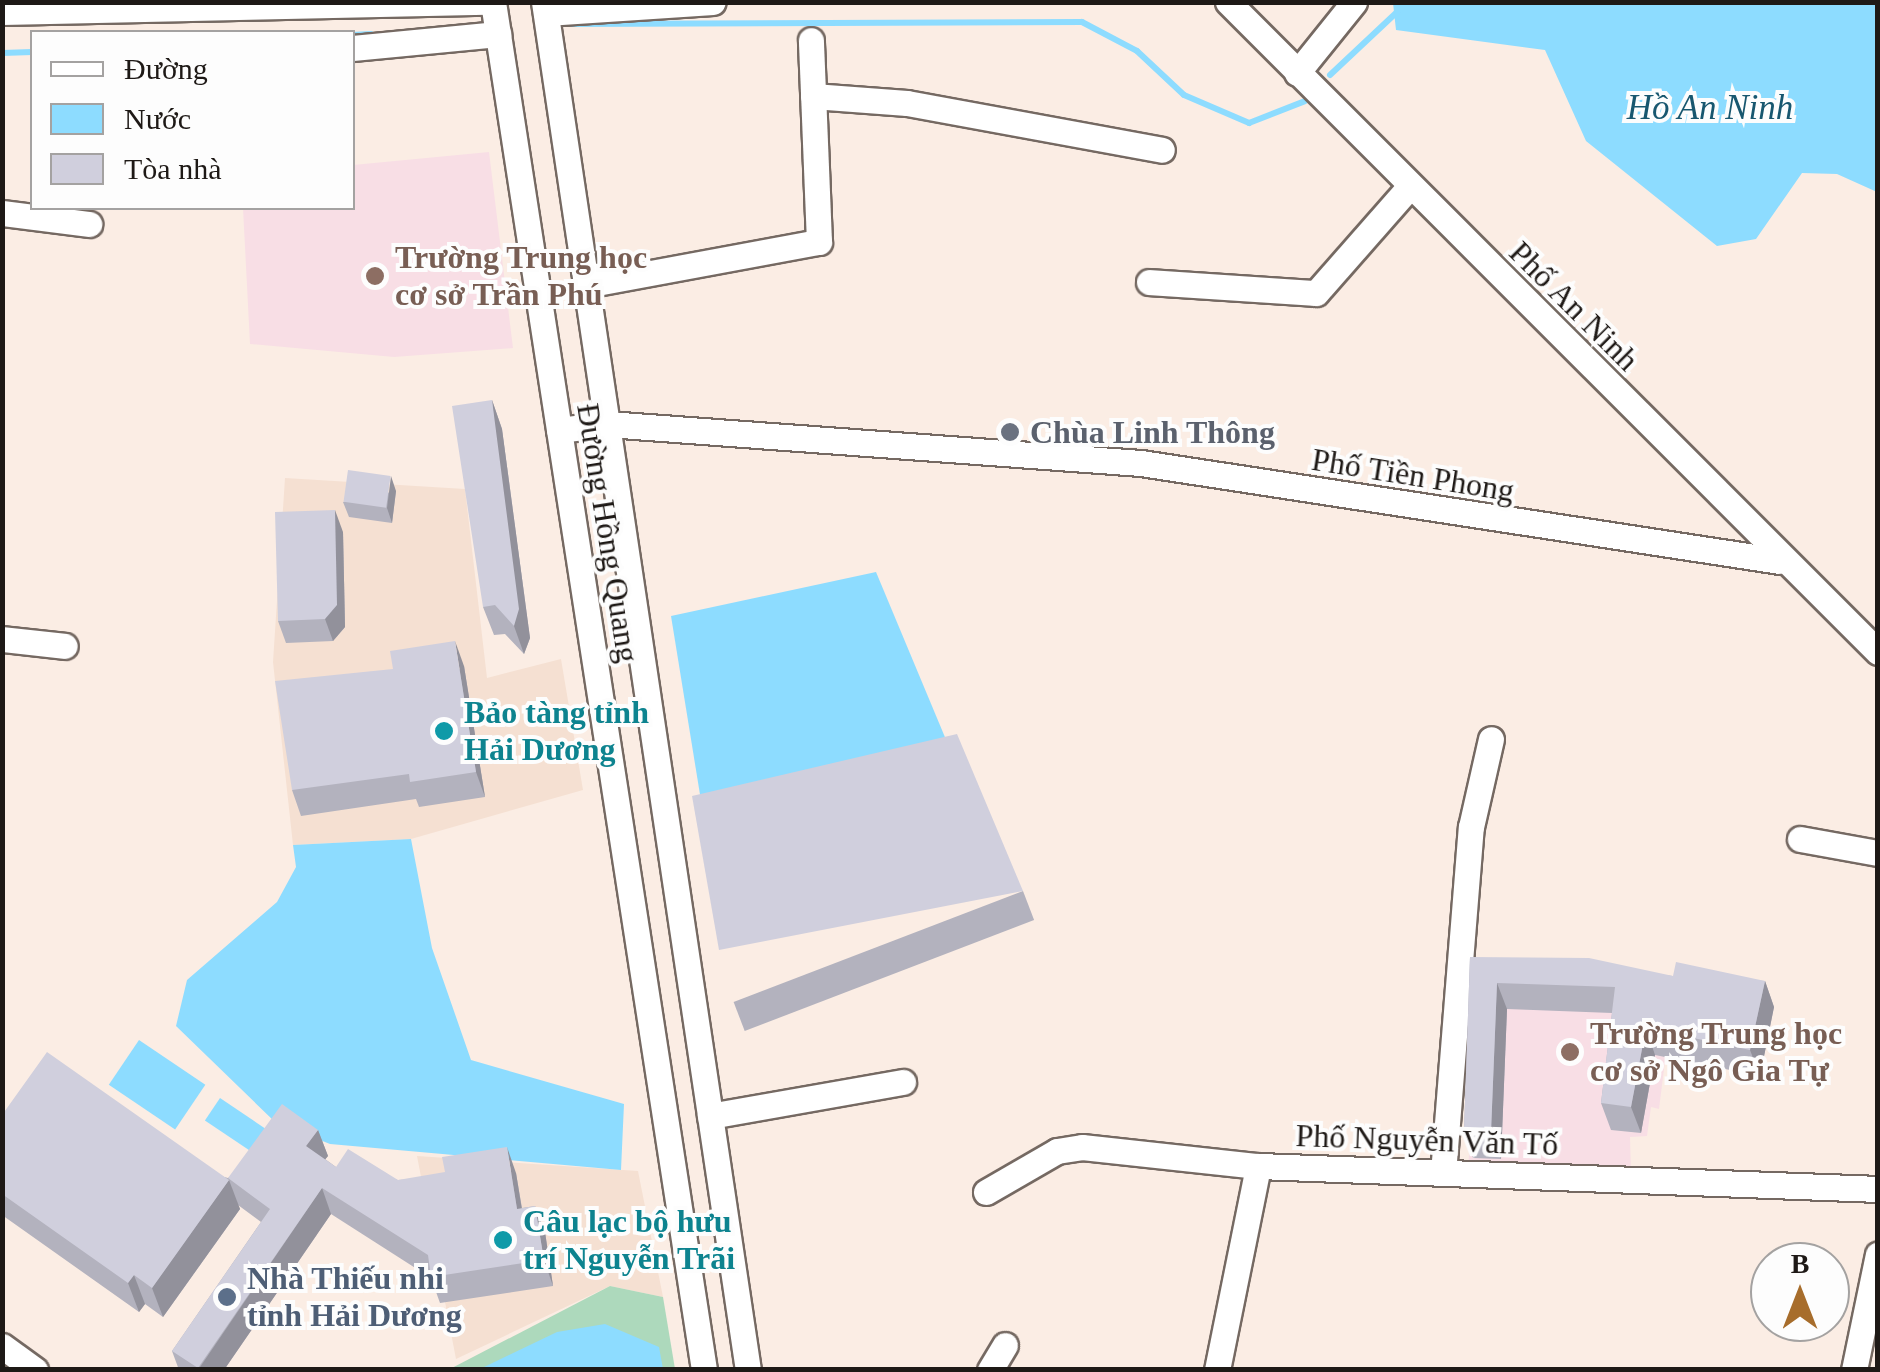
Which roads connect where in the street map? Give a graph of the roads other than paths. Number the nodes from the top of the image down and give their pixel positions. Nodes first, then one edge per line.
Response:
1 (490, 2) edge
2 (713, 2) edge
3 (1228, 2) edge
4 (1354, 2) edge
5 (295, 4) edge
6 (545, 8) edge
7 (2, 12) edge
8 (498, 34) junction
9 (811, 40) dead end
10 (355, 48) edge
11 (1298, 73) junction
12 (813, 96) junction
13 (1162, 150) dead end
14 (1410, 186) junction
15 (2, 213) edge
16 (89, 224) dead end
17 (1149, 282) dead end
18 (586, 286) junction
19 (607, 424) junction
20 (559, 430) junction
21 (1780, 561) junction
22 (2, 639) edge
23 (66, 646) dead end
24 (1878, 652) edge
25 (650, 713) junction
26 (604, 720) junction
27 (1492, 740) dead end
28 (1800, 839) dead end
29 (1878, 853) edge
30 (903, 1082) dead end
31 (710, 1116) junction
32 (1258, 1166) junction
33 (1443, 1173) junction
34 (1878, 1189) edge
35 (986, 1192) dead end
36 (728, 1232) junction
37 (683, 1236) junction
38 (1878, 1254) edge
39 (1005, 1344) dead end
40 (2, 1346) edge
41 (35, 1370) edge
42 (704, 1370) edge
43 (748, 1370) edge
44 (990, 1370) edge
45 (1217, 1370) edge
46 (1854, 1370) edge

1 - 5 street
1 - 8 street, Đường Hồng Quang
2 - 6 street
3 - 11 street, Phố An Ninh
4 - 11 street
5 - 7 street
6 - 18 street, Đường Hồng Quang
8 - 10 street
8 - 20 street, Đường Hồng Quang
9 - 12 street
11 - 14 street, Phố An Ninh
12 - 13 street
12 - 18 street
14 - 17 street
14 - 21 street, Phố An Ninh
15 - 16 street
18 - 19 street, Đường Hồng Quang
19 - 20 street, Phố Tiền Phong
19 - 21 street, Phố Tiền Phong
19 - 25 street, Đường Hồng Quang
20 - 26 street, Đường Hồng Quang
21 - 24 street, Phố An Ninh
22 - 23 street
25 - 26 street
25 - 31 street, Đường Hồng Quang
26 - 37 street, Đường Hồng Quang
27 - 33 street
28 - 29 street
30 - 31 street
31 - 36 street, Đường Hồng Quang
32 - 33 street, Phố Nguyễn Văn Tố
32 - 35 street, Phố Nguyễn Văn Tố
32 - 45 street
33 - 34 street, Phố Nguyễn Văn Tố
36 - 37 street
36 - 43 street, Đường Hồng Quang
37 - 42 street, Đường Hồng Quang
38 - 46 street
39 - 44 street
40 - 41 street

